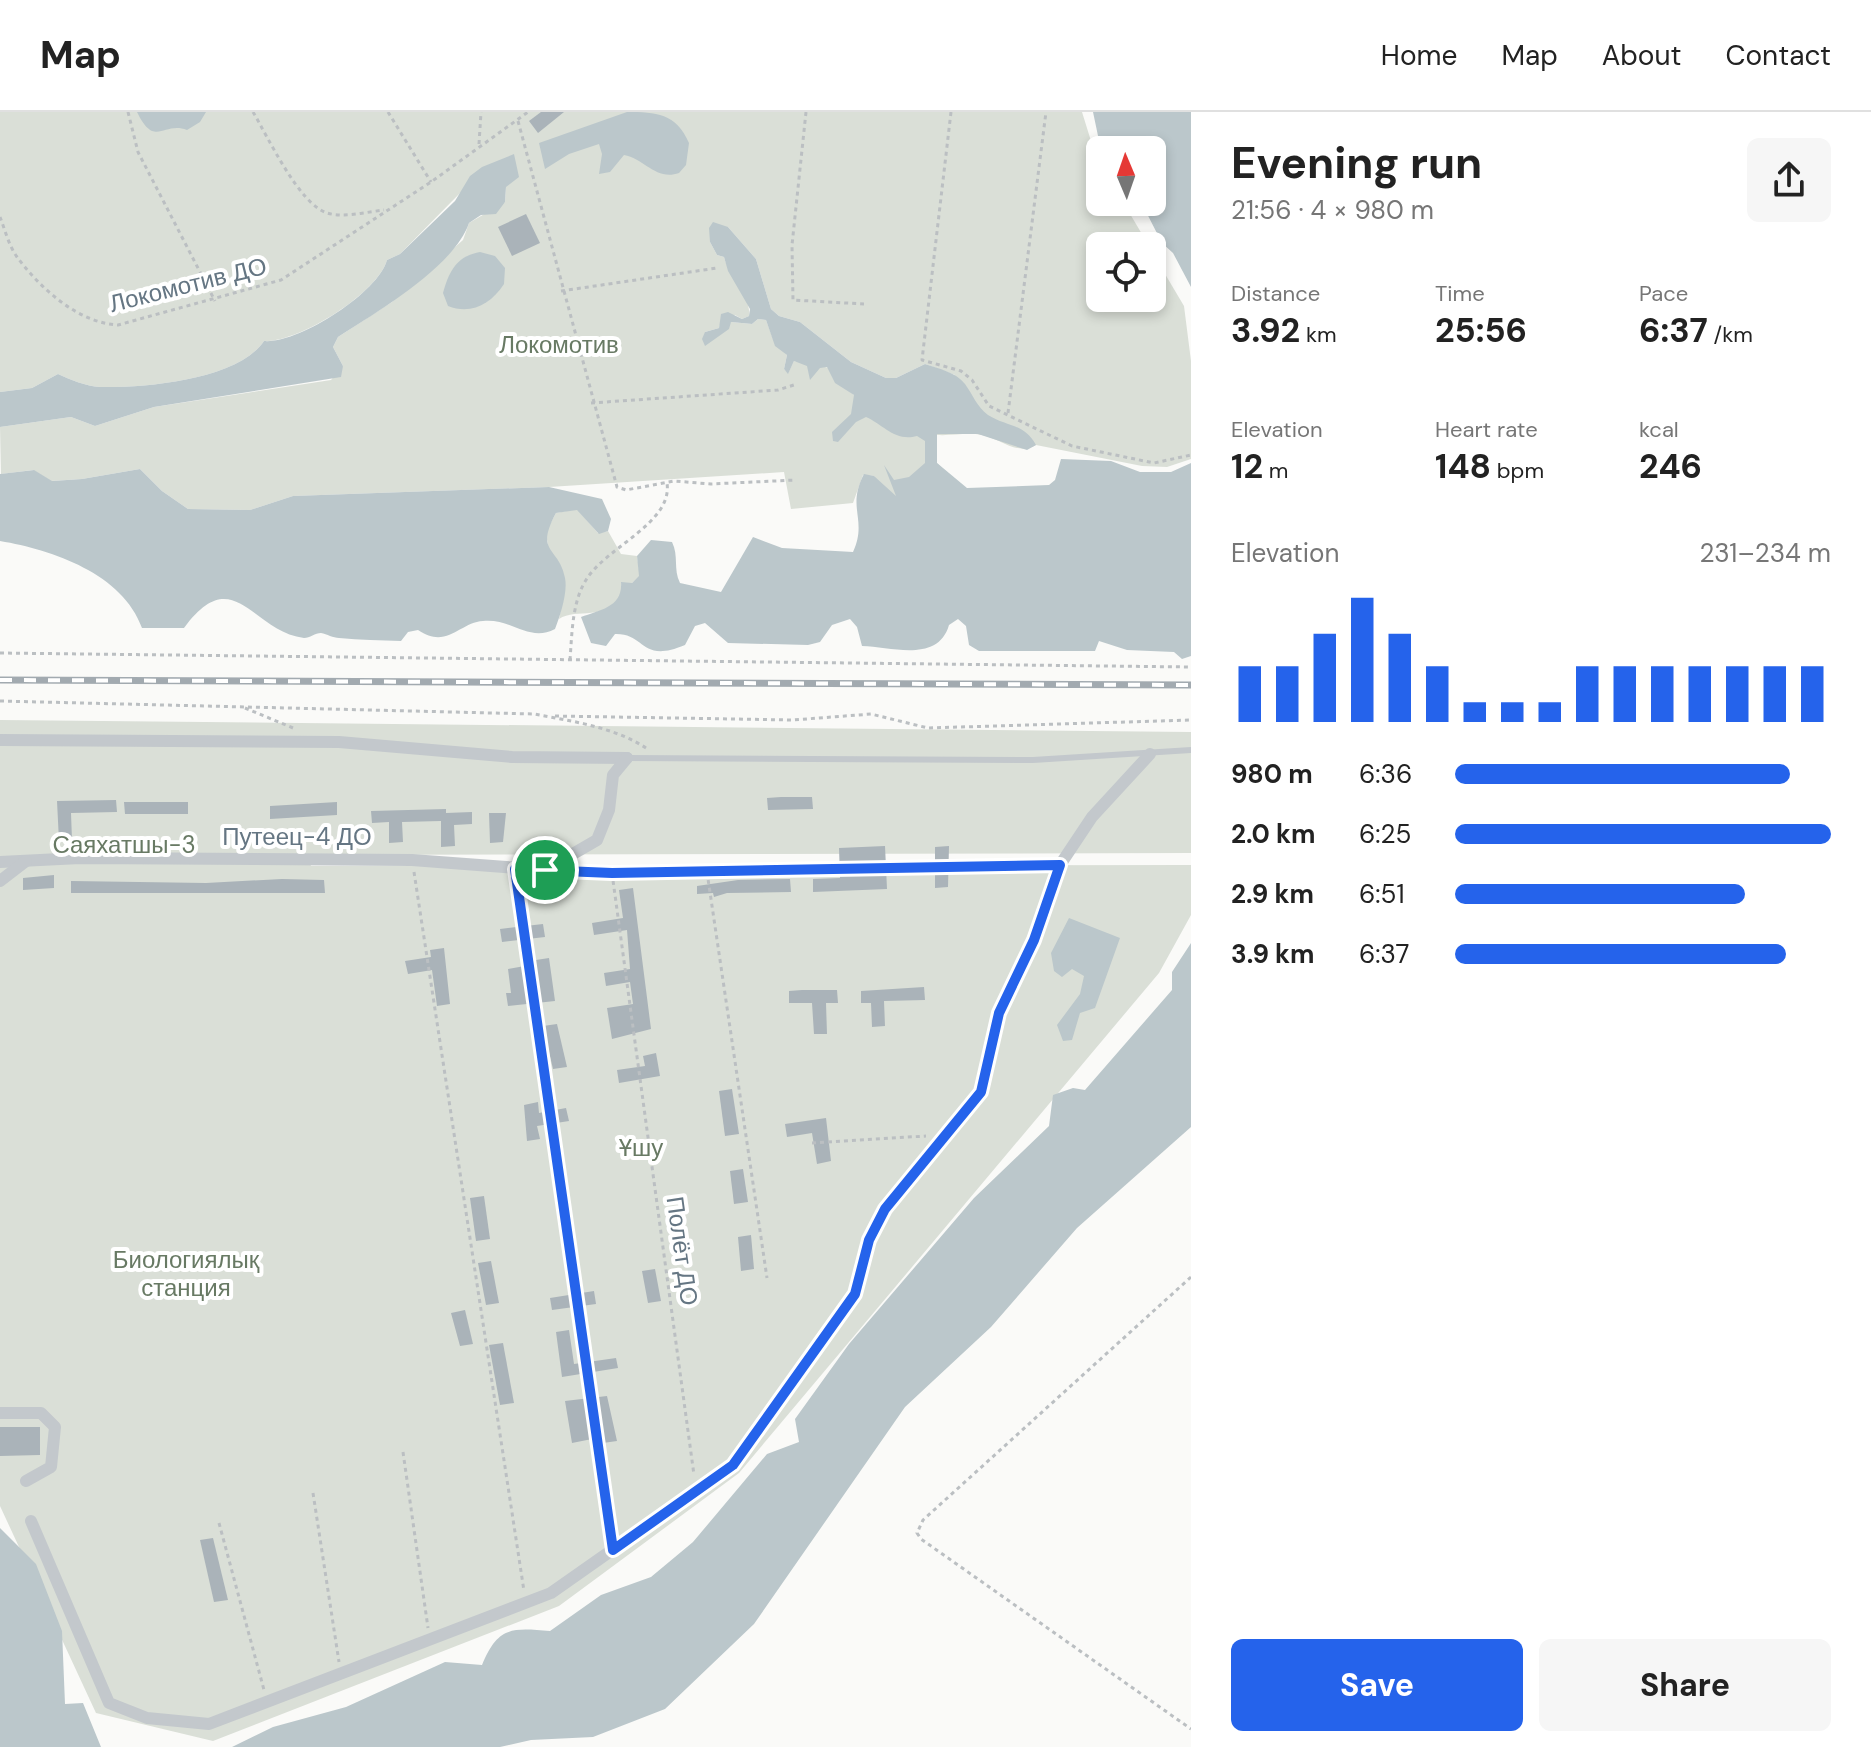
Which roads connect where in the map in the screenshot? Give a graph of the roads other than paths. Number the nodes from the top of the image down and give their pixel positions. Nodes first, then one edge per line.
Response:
1 (0, 740) edge
2 (1191, 750) edge
3 (1150, 754) junction
4 (627, 758) junction
5 (26, 861) junction
6 (0, 862) edge
7 (0, 881) edge
8 (0, 1413) edge
9 (26, 1481) dead end
10 (31, 1521) dead end

1 - 4 street
2 - 3 lane
3 - 4 lane
3 - 10 street
4 - 5 street, Путеец-4 ДО
5 - 6 street, Путеец-4 ДО
5 - 7 street
8 - 9 street

